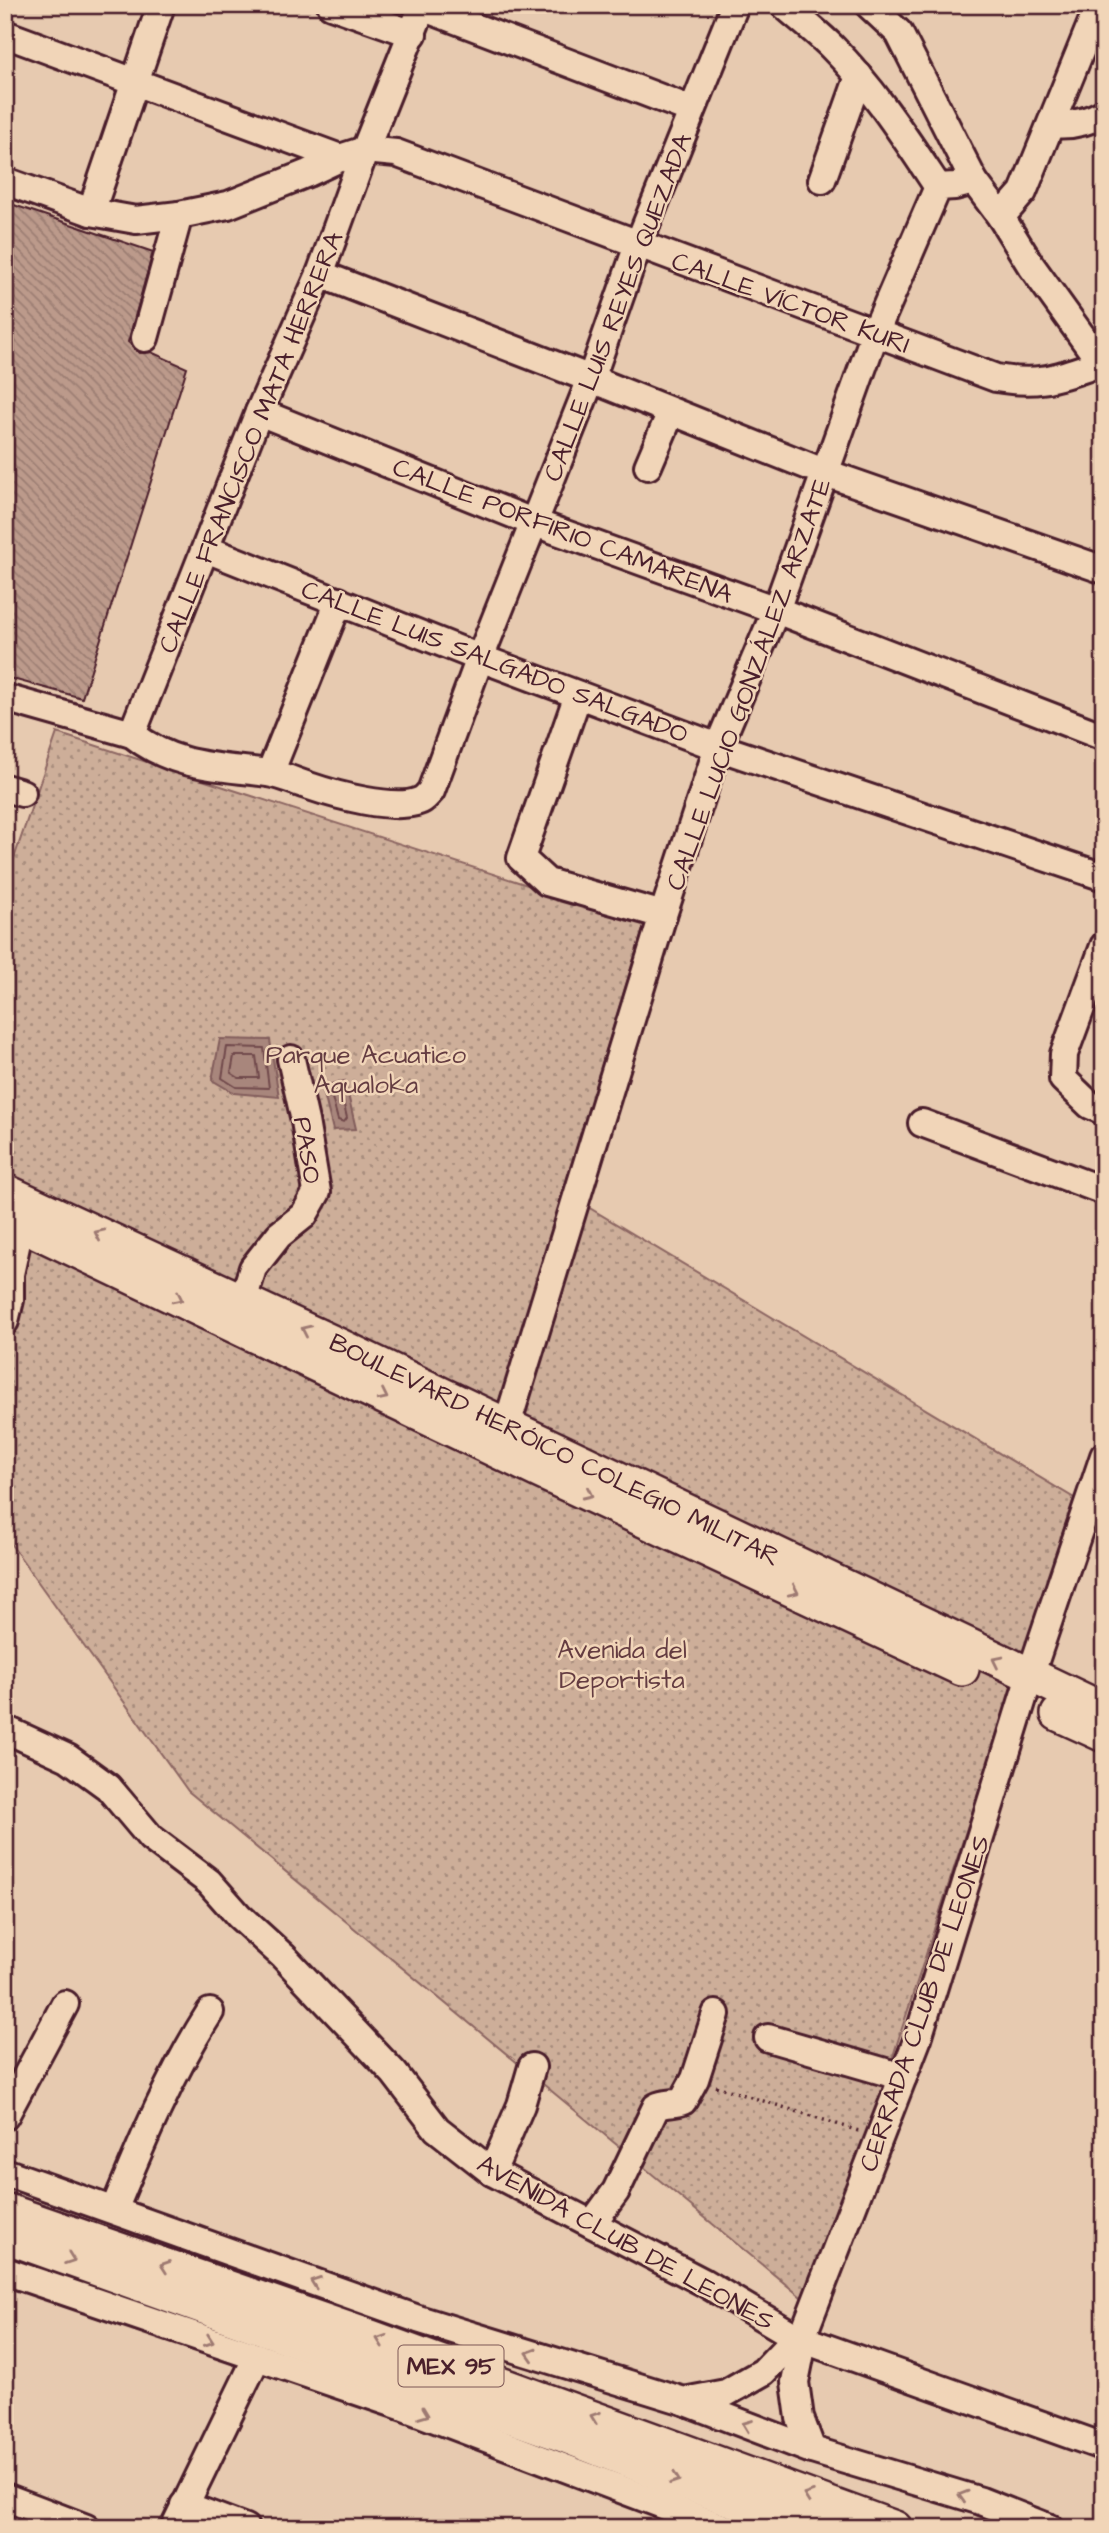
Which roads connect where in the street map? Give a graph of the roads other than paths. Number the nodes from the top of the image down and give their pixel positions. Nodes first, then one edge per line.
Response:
1 (161, 5) edge
2 (331, 5) edge
3 (736, 5) edge
4 (784, 5) edge
5 (869, 5) edge
6 (1099, 5) edge
7 (423, 6) edge
8 (5, 34) edge
9 (413, 34) junction
10 (859, 76) junction
11 (135, 80) junction
12 (692, 110) junction
13 (1104, 113) edge
14 (1052, 124) junction
15 (352, 154) junction
16 (822, 180) dead end
17 (5, 181) edge
18 (974, 181) junction
19 (938, 187) junction
20 (91, 212) junction
21 (179, 215) junction
22 (1001, 218) junction
23 (638, 245) junction
24 (320, 274) junction
25 (875, 333) junction
26 (145, 338) dead end
27 (1103, 364) edge
28 (592, 379) junction
29 (259, 412) junction
30 (671, 412) junction
31 (648, 466) dead end
32 (826, 473) junction
33 (535, 523) junction
34 (206, 549) junction
35 (1104, 570) edge
36 (339, 601) junction
37 (776, 610) junction
38 (480, 658) junction
39 (578, 695) junction
40 (5, 698) edge
41 (132, 734) junction
42 (1104, 737) edge
43 (718, 747) junction
44 (270, 774) junction
45 (1104, 877) edge
46 (663, 915) junction
47 (1104, 946) edge
48 (291, 1059) dead end
49 (1104, 1111) edge
50 (922, 1123) dead end
51 (5, 1191) edge
52 (1104, 1191) edge
53 (22, 1224) edge
54 (243, 1300) junction
55 (7, 1310) edge
56 (507, 1425) junction
57 (1104, 1456) edge
58 (1027, 1687) junction
59 (1104, 1710) edge
60 (5, 1730) edge
61 (1104, 1735) edge
62 (65, 2004) dead end
63 (210, 2012) dead end
64 (716, 2014) dead end
65 (768, 2038) dead end
66 (532, 2067) dead end
67 (903, 2077) junction
68 (5, 2116) edge
69 (5, 2172) edge
70 (492, 2172) junction
71 (5, 2210) edge
72 (114, 2210) junction
73 (592, 2224) junction
74 (5, 2236) edge
75 (5, 2271) edge
76 (802, 2335) junction
77 (257, 2357) junction
78 (684, 2401) junction
79 (1104, 2447) edge
80 (812, 2450) junction
81 (5, 2497) edge
82 (179, 2516) edge
83 (86, 2528) edge
84 (245, 2528) edge
85 (724, 2528) edge
86 (810, 2528) edge
87 (895, 2528) edge
88 (1050, 2528) edge

1 - 11 street
2 - 9 street
3 - 12 street, CALLE LUIS REYES QUEZADA
4 - 10 street
5 - 18 street
6 - 14 street
7 - 9 street, CALLE FRANCISCO MATA HERRERA
7 - 12 street
8 - 11 street, CALLE VÍCTOR KURI
9 - 15 street, CALLE FRANCISCO MATA HERRERA
10 - 16 street
10 - 19 street
11 - 15 street, CALLE VÍCTOR KURI
11 - 20 street
12 - 23 street, CALLE LUIS REYES QUEZADA
13 - 14 street
14 - 22 street
15 - 21 street
15 - 23 street, CALLE VÍCTOR KURI
15 - 24 street, CALLE FRANCISCO MATA HERRERA
17 - 20 street
18 - 19 street
18 - 22 street
19 - 25 street, CALLE LUCIO GONZÁLEZ ARZATE
20 - 21 street
21 - 26 street
22 - 27 street
23 - 25 street, CALLE VÍCTOR KURI
23 - 28 street, CALLE LUIS REYES QUEZADA
24 - 28 street
24 - 29 street, CALLE FRANCISCO MATA HERRERA
25 - 27 street, CALLE VÍCTOR KURI
25 - 32 street, CALLE LUCIO GONZÁLEZ ARZATE
28 - 30 street
28 - 33 street, CALLE LUIS REYES QUEZADA
29 - 33 street, CALLE PORFIRIO CAMARENA
29 - 34 street, CALLE FRANCISCO MATA HERRERA
30 - 31 street
30 - 32 street
32 - 35 street
32 - 37 street, CALLE LUCIO GONZÁLEZ ARZATE
33 - 37 street, CALLE PORFIRIO CAMARENA
33 - 38 street, CALLE LUIS REYES QUEZADA
34 - 36 street, CALLE LUIS SALGADO SALGADO
34 - 41 street, CALLE FRANCISCO MATA HERRERA
36 - 38 street, CALLE LUIS SALGADO SALGADO
36 - 44 street
37 - 42 street, CALLE PORFIRIO CAMARENA
37 - 43 street, CALLE LUCIO GONZÁLEZ ARZATE
38 - 39 street, CALLE LUIS SALGADO SALGADO
38 - 44 street, CALLE LUIS REYES QUEZADA
39 - 43 street, CALLE LUIS SALGADO SALGADO
39 - 46 street
40 - 41 street
41 - 44 street
43 - 45 street, CALLE LUIS SALGADO SALGADO
43 - 46 street, CALLE LUCIO GONZÁLEZ ARZATE
46 - 56 street, CALLE LUCIO GONZÁLEZ ARZATE
47 - 49 street
48 - 54 street, PASO
50 - 52 street
54 -> 51 main road, BOULEVARD HERÓICO COLEGIO MILITAR
53 - 55 street
53 -> 58 main road, BOULEVARD HERÓICO COLEGIO MILITAR
56 -> 54 main road, BOULEVARD HERÓICO COLEGIO MILITAR
58 -> 56 main road, BOULEVARD HERÓICO COLEGIO MILITAR
57 - 58 street, CERRADA CLUB DE LEONES
58 - 59 main road, BOULEVARD HERÓICO COLEGIO MILITAR
58 - 61 main road, BOULEVARD HERÓICO COLEGIO MILITAR
58 - 67 street, CERRADA CLUB DE LEONES
60 - 70 street, AVENIDA CLUB DE LEONES
62 - 68 street
63 - 72 street
64 - 73 street
65 - 67 street
66 - 70 street
67 - 76 street, CERRADA CLUB DE LEONES
69 - 72 street
70 - 73 street, AVENIDA CLUB DE LEONES
87 -> 71 main road, MEX 95
78 -> 72 street
73 - 76 street, AVENIDA CLUB DE LEONES
74 -> 86 main road, MEX 95
75 -> 77 street
76 - 78 street, CERRADA CLUB DE LEONES
76 - 79 street, AVENIDA CLUB DE LEONES
76 - 80 street, CERRADA CLUB DE LEONES
77 - 82 street
77 -> 85 street
80 -> 78 street
88 -> 80 street
81 - 83 street
82 - 84 street

